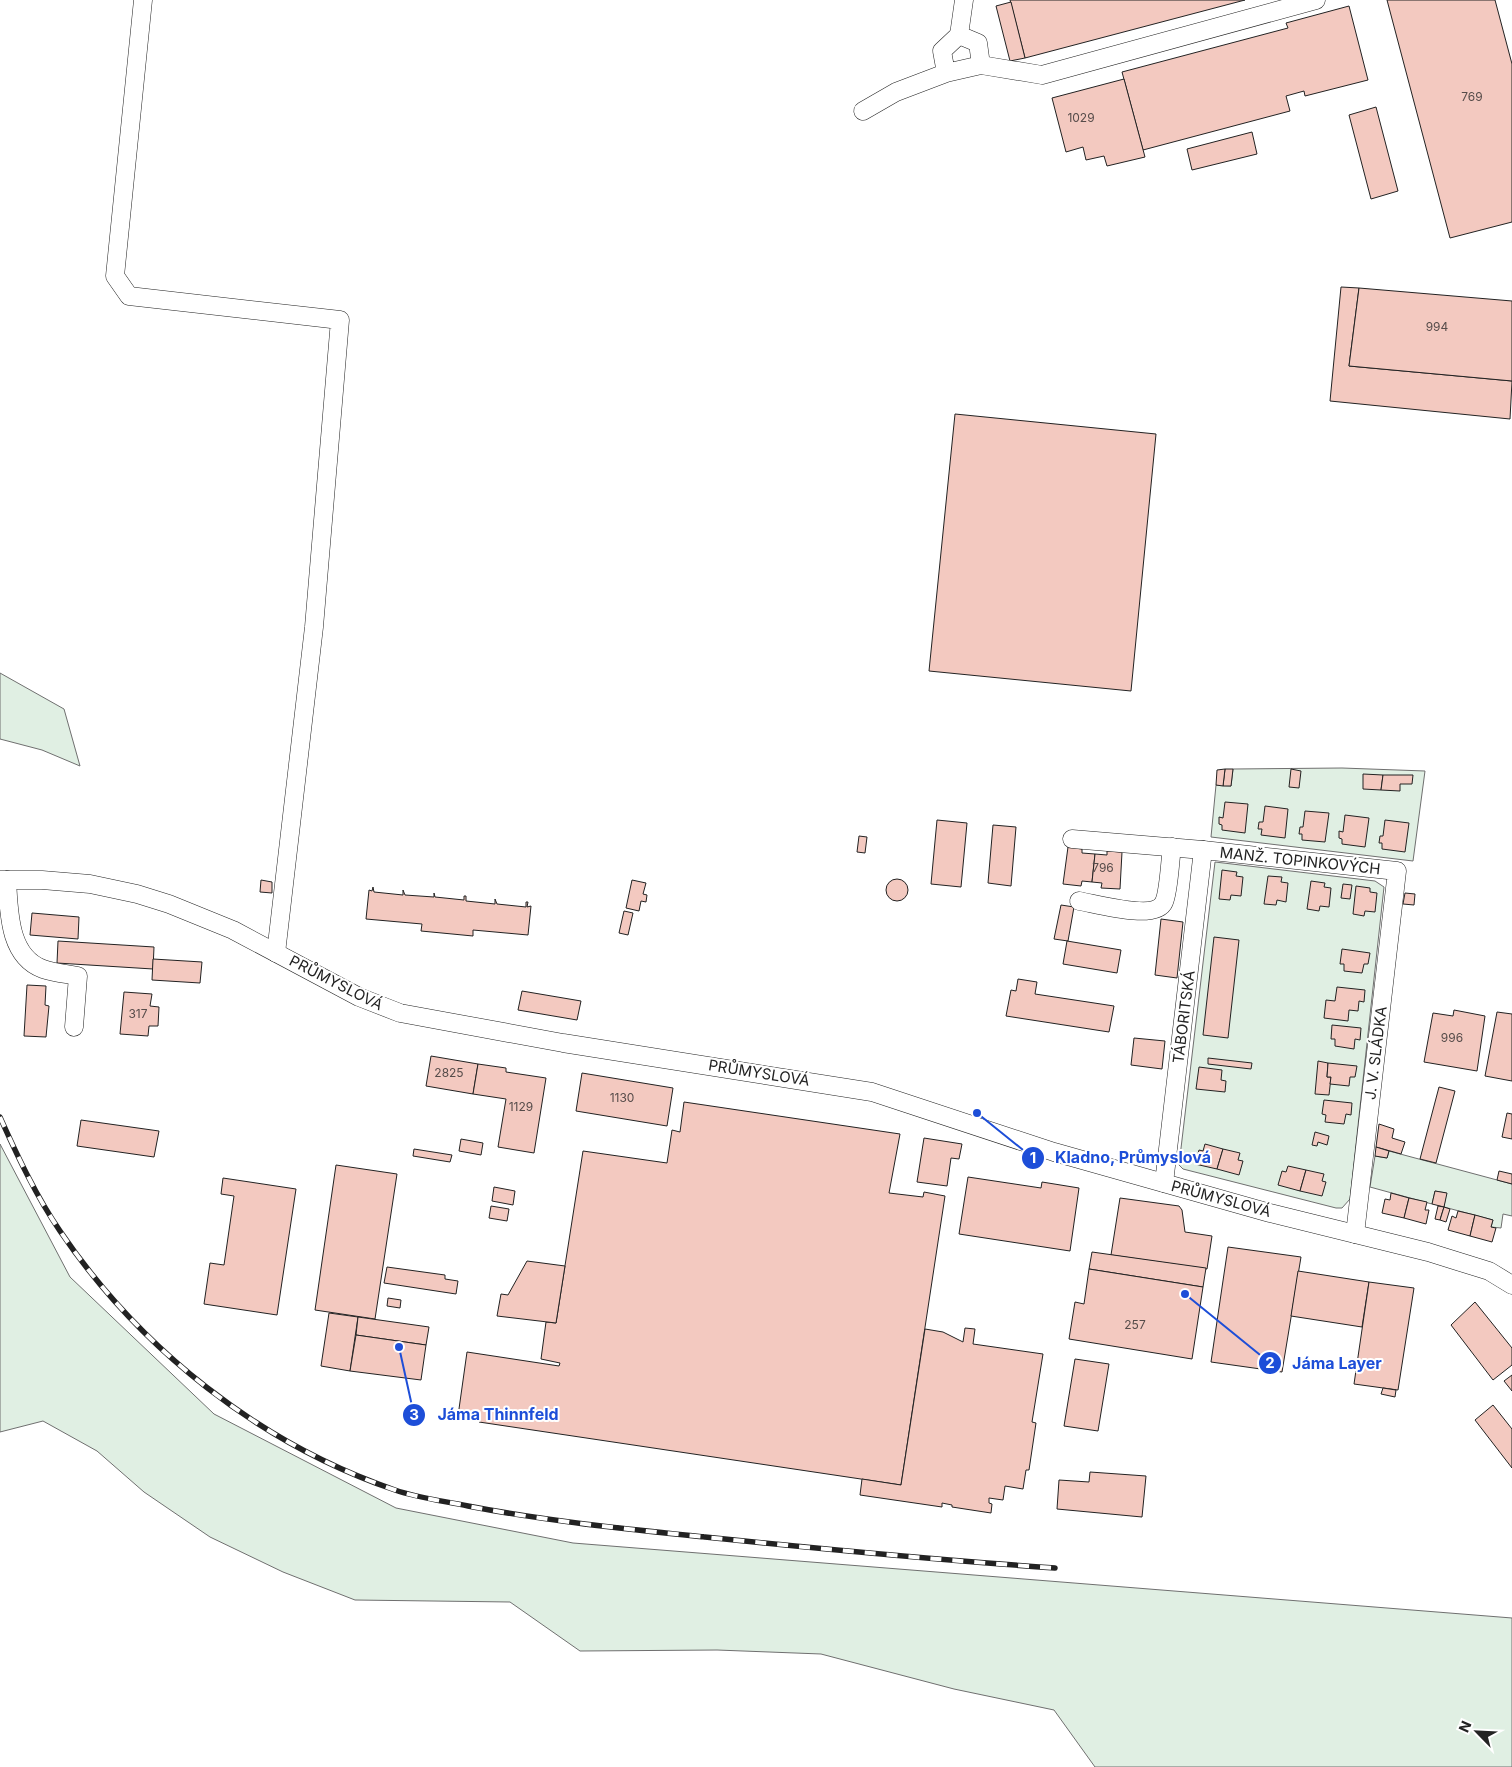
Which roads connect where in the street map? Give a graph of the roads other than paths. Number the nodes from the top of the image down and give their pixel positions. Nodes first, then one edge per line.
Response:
1 (143, 0) edge
2 (964, 0) edge
3 (1316, 0) edge
4 (959, 35) junction
5 (981, 65) junction
6 (946, 73) junction
7 (863, 111) dead end
8 (1072, 839) dead end
9 (1172, 847) junction
10 (1203, 850) junction
11 (1397, 871) joint
12 (3, 880) edge
13 (1079, 901) dead end
14 (276, 953) junction
15 (74, 1027) dead end
16 (1164, 1183) junction
17 (1355, 1234) junction
18 (1512, 1285) edge

1 - 14 street
2 - 4 street
3 - 5 street
4 - 5 street
4 - 6 street
5 - 6 street
6 - 7 street
8 - 9 street, MANŽ. TOPINKOVÝCH
9 - 10 street, MANŽ. TOPINKOVÝCH
9 - 13 street
10 - 11 street, MANŽ. TOPINKOVÝCH
10 - 16 street, TÁBORITSKÁ
11 - 17 street, J. V. SLÁDKA
12 - 14 street, PRŮMYSLOVÁ
12 - 15 street, PRŮMYSLOVÁ
14 - 16 street, PRŮMYSLOVÁ
16 - 17 street, PRŮMYSLOVÁ
17 - 18 street, PRŮMYSLOVÁ

